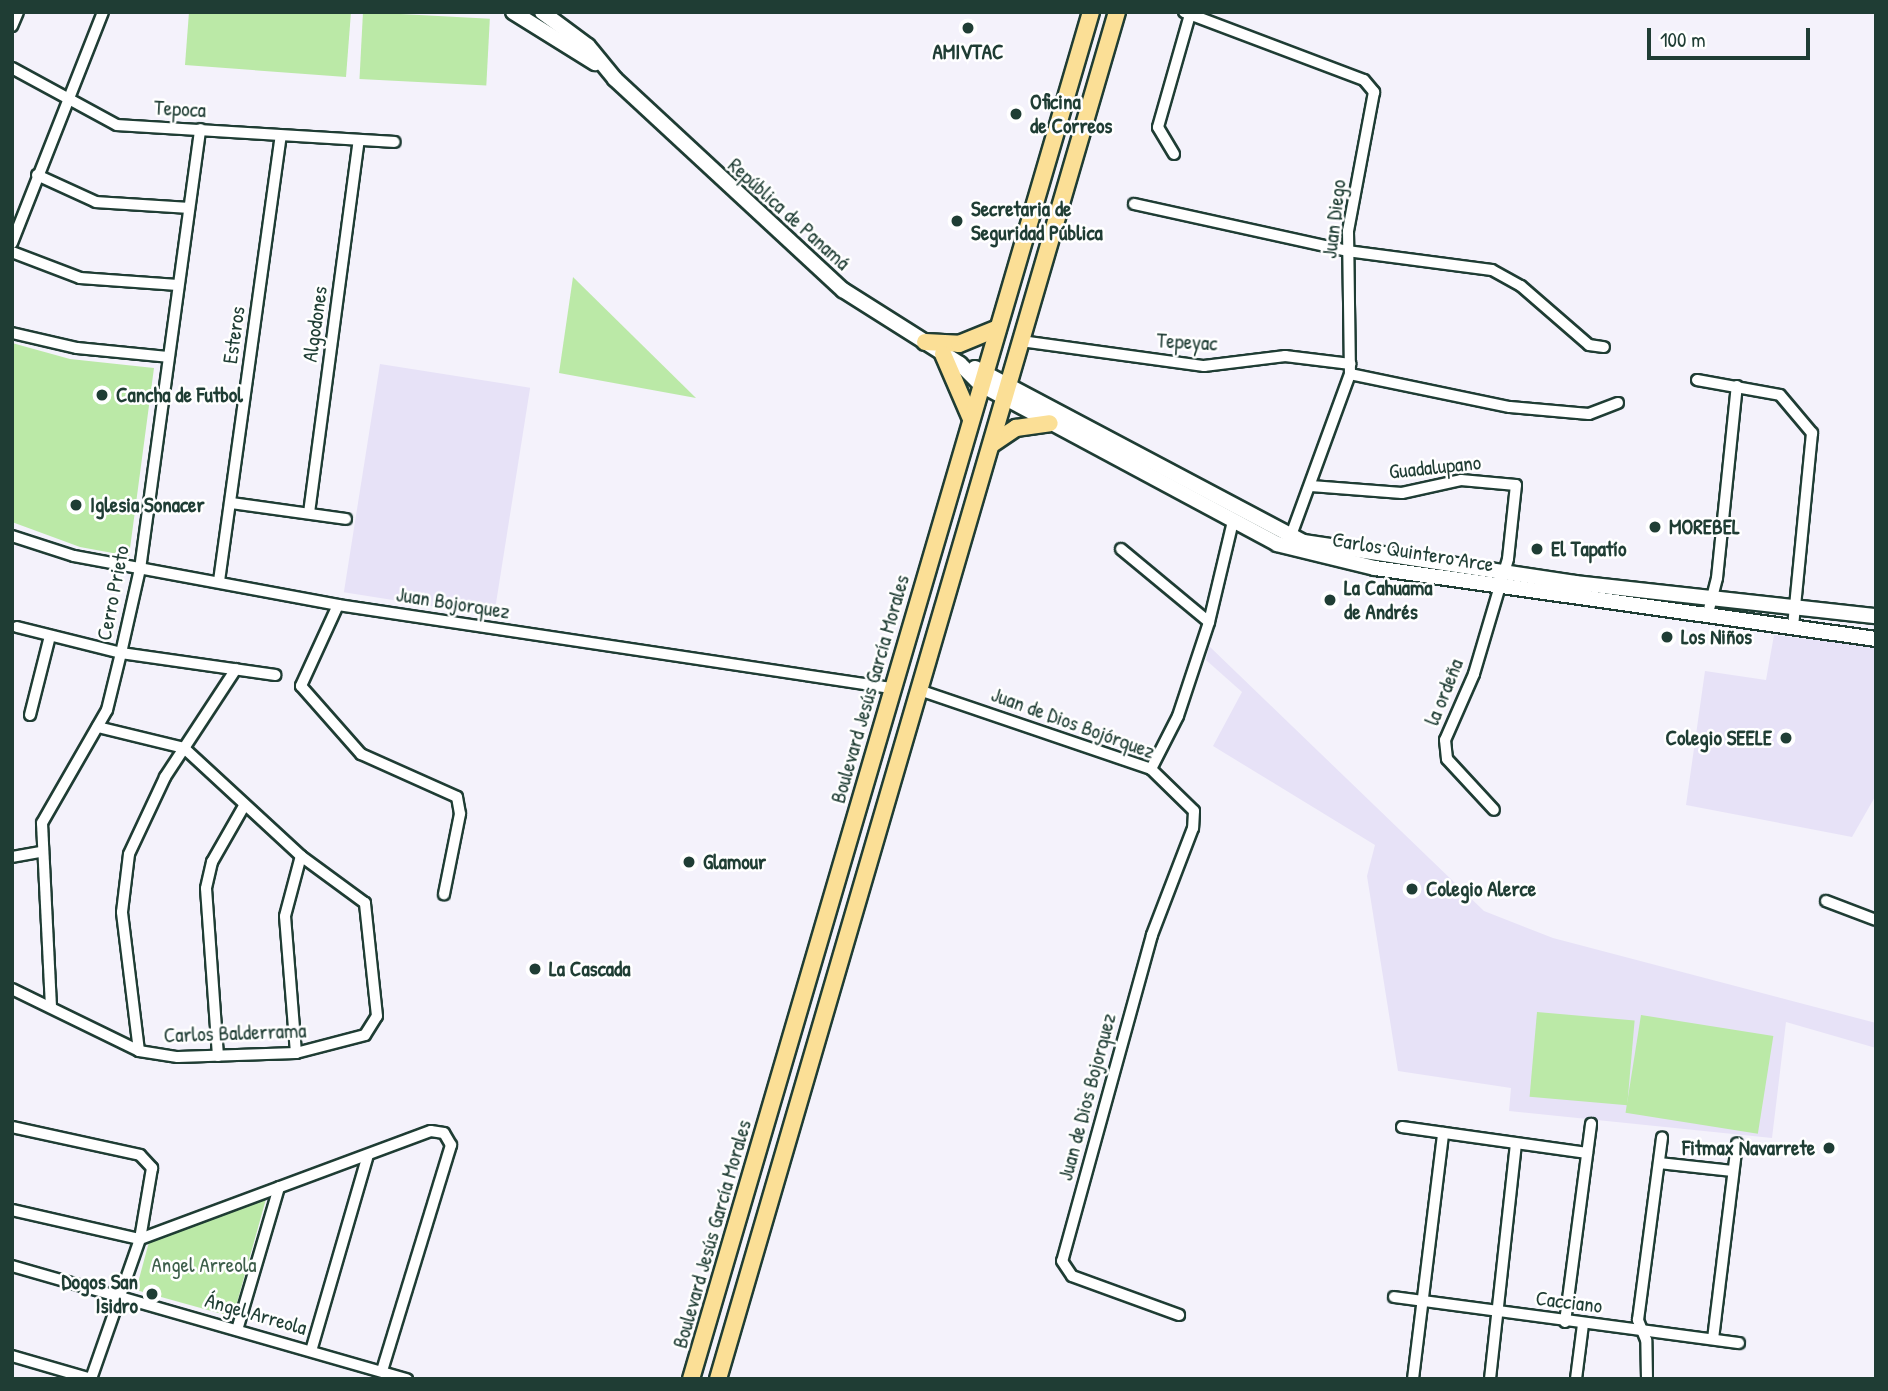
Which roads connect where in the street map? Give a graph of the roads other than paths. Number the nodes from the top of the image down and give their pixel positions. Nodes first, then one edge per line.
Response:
1 (18, 12) edge
2 (103, 12) edge
3 (513, 12) edge
4 (526, 12) edge
5 (542, 12) edge
6 (1091, 12) edge
7 (1117, 12) edge
8 (1187, 13) edge
9 (12, 26) edge
10 (554, 37) junction
11 (12, 68) edge
12 (608, 72) junction
13 (68, 96) junction
14 (200, 129) junction
15 (281, 136) junction
16 (359, 140) junction
17 (394, 142) dead end
18 (1174, 154) dead end
19 (37, 174) junction
20 (1134, 204) dead end
21 (189, 208) junction
22 (12, 243) edge
23 (1347, 251) junction
24 (12, 252) edge
25 (178, 285) junction
26 (998, 328) junction
27 (12, 333) edge
28 (1021, 341) junction
29 (925, 342) junction
30 (1604, 348) dead end
31 (943, 354) junction
32 (168, 357) junction
33 (1351, 369) junction
34 (984, 378) junction
35 (1697, 380) dead end
36 (1737, 386) junction
37 (1006, 390) junction
38 (1618, 402) dead end
39 (971, 419) junction
40 (1050, 422) junction
41 (992, 444) junction
42 (1136, 461) junction
43 (1311, 486) junction
44 (230, 503) junction
45 (309, 513) junction
46 (346, 519) dead end
47 (1233, 521) junction
48 (12, 536) edge
49 (1289, 543) junction
50 (1121, 549) dead end
51 (140, 569) junction
52 (1504, 573) junction
53 (219, 581) junction
54 (1499, 588) junction
55 (1714, 597) junction
56 (338, 605) junction
57 (1794, 606) junction
58 (1876, 616) edge
59 (1707, 617) junction
60 (1209, 622) junction
61 (17, 626) dead end
62 (1793, 626) junction
63 (50, 636) junction
64 (1876, 639) edge
65 (121, 653) junction
66 (236, 669) junction
67 (275, 675) dead end
68 (891, 688) junction
69 (919, 690) junction
70 (30, 715) dead end
71 (98, 727) junction
72 (184, 748) junction
73 (1151, 769) junction
74 (244, 806) junction
75 (1494, 810) dead end
76 (1196, 818) joint
77 (39, 852) junction
78 (301, 856) junction
79 (12, 857) edge
80 (444, 894) dead end
81 (1826, 901) dead end
82 (1876, 920) edge
83 (12, 989) edge
84 (51, 1007) junction
85 (139, 1051) junction
86 (296, 1053) junction
87 (218, 1056) junction
88 (1591, 1124) dead end
89 (12, 1127) edge
90 (1402, 1127) dead end
91 (1443, 1133) junction
92 (1662, 1138) dead end
93 (1737, 1143) dead end
94 (1516, 1144) junction
95 (1587, 1153) junction
96 (368, 1155) junction
97 (1659, 1163) junction
98 (1733, 1171) junction
99 (279, 1187) junction
100 (12, 1210) edge
101 (140, 1239) junction
102 (12, 1266) edge
103 (124, 1295) junction
104 (1394, 1297) dead end
105 (1423, 1301) junction
106 (1496, 1312) junction
107 (1179, 1315) dead end
108 (1564, 1322) junction
109 (1583, 1324) junction
110 (237, 1330) junction
111 (1641, 1330) junction
112 (1713, 1339) junction
113 (1739, 1343) dead end
114 (312, 1351) junction
115 (12, 1356) edge
116 (382, 1371) junction
117 (697, 1377) edge
118 (91, 1379) edge
119 (407, 1379) edge
120 (718, 1379) edge
121 (1413, 1379) edge
122 (1490, 1379) edge
123 (1576, 1379) edge
124 (1647, 1379) edge

1 - 9 street
2 - 13 street
3 - 10 main road, República de Panamá
4 - 10 main road
5 - 12 main road, República de Panamá
6 - 26 main road, Boulevard Jesús García Morales
7 - 28 main road
8 - 18 street
8 - 23 street, Juan Diego
10 - 12 main road, República de Panamá
11 - 13 street, Tepoca
12 - 29 main road, República de Panamá
13 - 14 street, Tepoca
13 - 19 street
14 - 15 street, Tepoca
14 - 21 street, Cerro Prieto
15 - 16 street, Tepoca
15 - 44 street, Esteros
16 - 17 street, Tepoca
16 - 45 street, Algodones
19 - 21 street
19 - 22 street
20 - 23 street
21 - 25 street, Cerro Prieto
23 - 30 street
23 - 33 street, Juan Diego
24 - 25 street
25 - 32 street, Cerro Prieto
26 - 29 main road
26 - 34 main road, Boulevard Jesús García Morales
27 - 32 street
28 - 33 street, Tepeyac
28 - 37 main road
29 - 31 main road, República de Panamá
31 - 34 main road, República de Panamá
31 - 39 main road
32 - 51 street, Cerro Prieto
33 - 38 street, Tepeyac
33 - 43 street, Juan Diego
34 - 37 main road, Carlos Quintero Arce
34 - 39 main road, Boulevard Jesús García Morales
35 - 36 street
36 - 55 street
36 - 57 street
37 - 40 main road, Carlos Quintero Arce
37 - 41 main road
37 - 42 main road, Carlos Quintero Arce
39 - 68 main road, Boulevard Jesús García Morales
40 - 41 main road
40 - 42 main road, Carlos Quintero Arce
41 - 69 main road
42 - 47 main road, Carlos Quintero Arce
42 - 49 main road, Carlos Quintero Arce
43 - 49 street, Juan Diego
43 - 52 street, Guadalupano
44 - 45 street
44 - 53 street, Esteros
45 - 46 street
47 - 49 main road, Carlos Quintero Arce
47 - 60 street
48 - 51 street, Juan Bojorquez
49 - 52 main road, Carlos Quintero Arce
49 - 54 main road, Carlos Quintero Arce
50 - 60 street
51 - 53 street, Juan Bojorquez
51 - 65 street, Cerro Prieto
52 - 54 street, la ordeña
52 - 55 main road, Carlos Quintero Arce
53 - 56 street, Juan Bojorquez
54 - 59 main road, Carlos Quintero Arce
54 - 75 street, la ordeña
55 - 57 main road, Carlos Quintero Arce
55 - 59 street
56 - 68 street, Juan Bojorquez
56 - 80 street
57 - 58 main road, Carlos Quintero Arce
57 - 62 street
59 - 62 main road, Carlos Quintero Arce
60 - 73 street
61 - 63 street
62 - 64 main road, Carlos Quintero Arce
63 - 65 street
63 - 70 street
65 - 66 street
65 - 71 street, Cerro Prieto
66 - 67 street
66 - 72 street
68 - 117 main road, Boulevard Jesús García Morales
69 - 73 street, Juan de Dios Bojórquez
69 - 120 main road
71 - 72 street
71 - 77 street, Cerro Prieto
72 - 74 street
72 - 85 street
73 - 76 street, Juan de Dios Bojórquez
74 - 78 street
74 - 87 street
76 - 107 street, Juan de Dios Bojorquez
77 - 79 street
77 - 84 street, Cerro Prieto
78 - 86 street
78 - 86 street, Carlos Balderrama
81 - 82 street
83 - 84 street, Carlos Balderrama
84 - 85 street, Carlos Balderrama
85 - 87 street, Carlos Balderrama
86 - 87 street, Carlos Balderrama
88 - 95 street
89 - 101 street
90 - 91 street
91 - 94 street
91 - 105 street
92 - 97 street
93 - 98 street
94 - 95 street
94 - 106 street
95 - 108 street
96 - 99 street
96 - 114 street
96 - 116 street
97 - 98 street
97 - 111 street
98 - 112 street
99 - 101 street
99 - 110 street
100 - 101 street
101 - 103 street
102 - 103 street, Ángel Arreola
103 - 110 street, Ángel Arreola
103 - 118 street
104 - 105 street, Cacciano
105 - 106 street, Cacciano
105 - 121 street
106 - 108 street, Cacciano
106 - 122 street
108 - 109 street, Cacciano
109 - 111 street, Cacciano
109 - 123 street
110 - 114 street, Ángel Arreola
111 - 112 street, Cacciano
111 - 124 street
112 - 113 street, Cacciano
114 - 116 street, Ángel Arreola
115 - 118 street
116 - 119 street, Ángel Arreola

